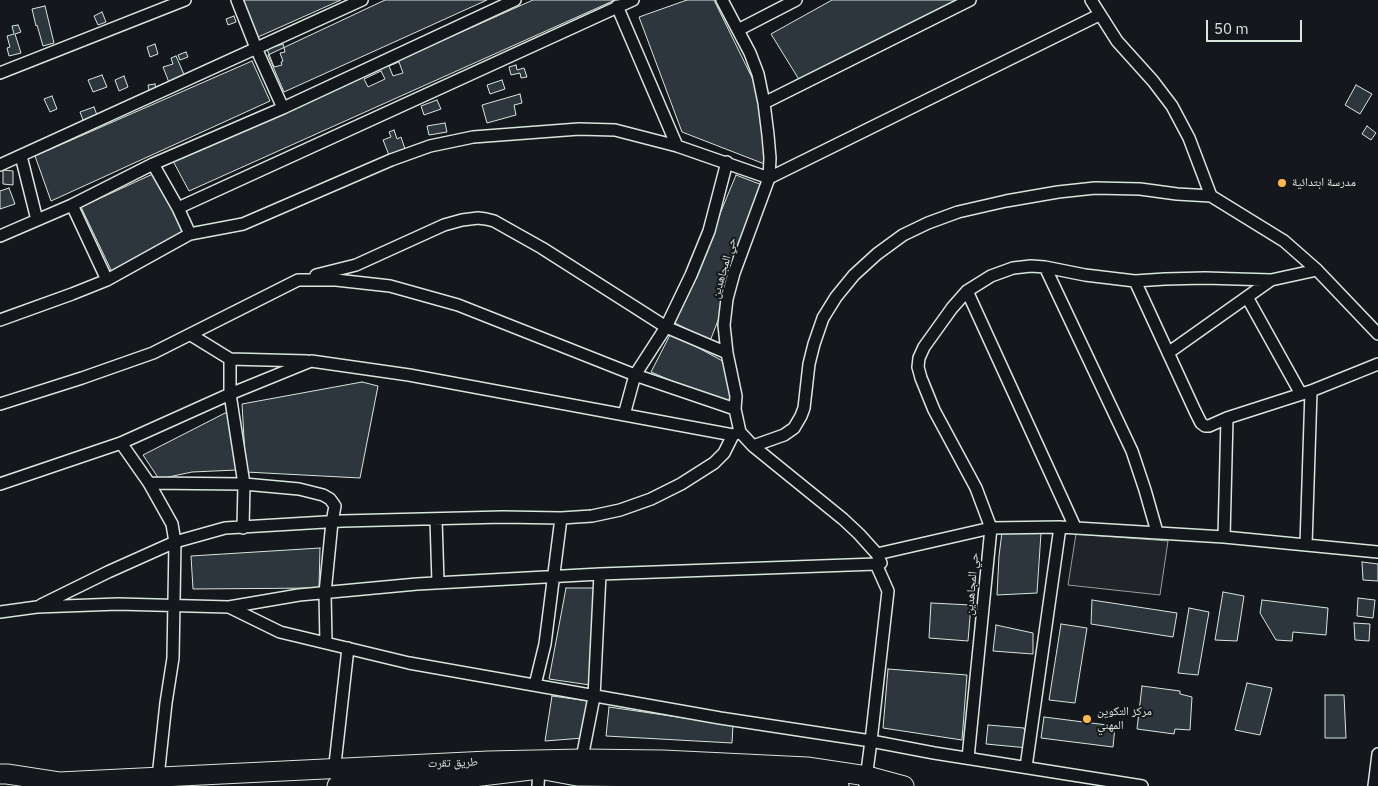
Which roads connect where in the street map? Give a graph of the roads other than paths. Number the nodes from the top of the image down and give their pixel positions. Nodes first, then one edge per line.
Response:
1 (185, 0) edge
2 (237, 0) edge
3 (362, 0) edge
4 (515, 0) edge
5 (633, 0) edge
6 (722, 0) edge
7 (796, 0) edge
8 (970, 0) edge
9 (1091, 0) edge
10 (617, 6) junction
11 (1099, 15) junction
12 (738, 30) junction
13 (256, 48) junction
14 (0, 73) edge
15 (764, 103) junction
16 (283, 108) junction
17 (678, 146) junction
18 (21, 156) junction
19 (727, 162) junction
20 (0, 164) edge
21 (153, 164) junction
22 (769, 178) junction
23 (1211, 196) junction
24 (72, 205) junction
25 (178, 208) junction
26 (37, 220) junction
27 (190, 234) junction
28 (0, 236) edge
29 (1045, 267) junction
30 (1316, 270) junction
31 (107, 280) junction
32 (298, 280) junction
33 (1271, 280) junction
34 (1135, 281) junction
35 (967, 291) junction
36 (1247, 297) junction
37 (0, 320) edge
38 (666, 327) junction
39 (1378, 334) edge
40 (191, 335) junction
41 (1168, 353) junction
42 (726, 354) junction
43 (230, 359) junction
44 (311, 361) junction
45 (1378, 364) edge
46 (635, 375) junction
47 (1306, 392) junction
48 (230, 394) junction
49 (0, 404) edge
50 (736, 409) junction
51 (624, 415) junction
52 (1227, 418) junction
53 (736, 433) junction
54 (121, 443) junction
55 (753, 446) junction
56 (149, 483) junction
57 (0, 484) edge
58 (244, 484) junction
59 (561, 518) junction
60 (436, 519) junction
61 (332, 522) junction
62 (1060, 527) junction
63 (1075, 527) junction
64 (243, 528) junction
65 (991, 528) junction
66 (1157, 532) junction
67 (1224, 537) junction
68 (175, 542) junction
69 (1306, 545) junction
70 (1378, 552) edge
71 (877, 559) junction
72 (600, 574) junction
73 (553, 577) junction
74 (438, 583) junction
75 (326, 593) junction
76 (174, 605) junction
77 (37, 607) junction
78 (229, 607) junction
79 (0, 612) edge
80 (326, 643) junction
81 (348, 648) junction
82 (536, 685) junction
83 (594, 697) junction
84 (871, 741) junction
85 (1378, 754) edge
86 (968, 758) junction
87 (1026, 767) junction
88 (580, 768) junction
89 (158, 777) junction
90 (5, 778) edge
91 (539, 778) edge
92 (335, 780) edge
93 (866, 781) edge
94 (839, 786) edge
95 (904, 786) edge
96 (1142, 786) edge
97 (1374, 786) edge

1 - 14 street
2 - 13 street
3 - 13 street
4 - 16 street
5 - 10 street
6 - 12 street, حي المجاهدين
7 - 12 street
8 - 15 street
9 - 11 street
10 - 17 street
10 - 25 street
11 - 22 street
11 - 23 street
12 - 15 street, حي المجاهدين
13 - 16 street
13 - 18 street
15 - 22 street, حي المجاهدين
16 - 21 street
17 - 19 street
17 - 27 street
18 - 20 street
18 - 26 street
19 - 22 street
19 - 38 street
21 - 24 street
21 - 25 street
22 - 42 street, حي المجاهدين
23 - 30 street
23 - 55 street
24 - 26 street
24 - 31 street
25 - 27 street
26 - 28 street
27 - 31 street
29 - 34 street
29 - 35 street
29 - 66 street
30 - 33 street
30 - 39 street
31 - 37 street
32 - 38 street
32 - 40 street
32 - 46 street
33 - 34 street
33 - 36 street
34 - 41 street
35 - 63 street
35 - 65 street
36 - 41 street
36 - 47 street
38 - 42 street
38 - 46 street
40 - 43 street
40 - 49 street
41 - 52 street
42 - 50 street, حي المجاهدين
43 - 44 street
43 - 48 street
44 - 48 street
44 - 51 street
45 - 47 street
46 - 50 street
46 - 51 street
47 - 52 street
47 - 69 street
48 - 54 street
48 - 58 street
50 - 53 street, حي المجاهدين
51 - 53 street
52 - 67 street
53 - 55 street
53 - 59 street
54 - 56 street
54 - 57 street
55 - 71 street
56 - 58 street
56 - 68 street
58 - 61 street
58 - 64 street
59 - 60 street
59 - 73 street
60 - 61 street
60 - 74 street
61 - 64 street
61 - 75 street
62 - 63 street
62 - 65 street
62 - 87 street
63 - 66 street
64 - 68 street
65 - 71 street, حي المجاهدين
65 - 86 street, حي المجاهدين
66 - 67 street
67 - 69 street
68 - 76 street
68 - 77 street
69 - 70 street
71 - 72 street, حي المجاهدين
71 - 84 street
72 - 73 street, حي المجاهدين
72 - 83 street
73 - 74 street, حي المجاهدين
73 - 82 street
74 - 75 street, حي المجاهدين
75 - 78 street, حي المجاهدين
75 - 80 street
76 - 77 street
76 - 78 street
76 - 89 street
77 - 79 street
78 - 80 street
80 - 81 street
81 - 82 street
81 - 92 street
82 - 83 street
83 - 84 street
83 - 88 street
84 - 86 street
84 - 93 street
85 - 97 street
86 - 87 street
87 - 96 street
88 - 91 main road, طريق تقرت
88 - 92 main road, طريق تقرت
88 - 93 main road, طريق تقرت
88 - 94 main road, طريق تقرت
89 - 90 main road, طريق تقرت
89 - 92 main road, طريق تقرت
91 - 92 main road, طريق تقرت
93 - 95 main road, طريق تقرت

